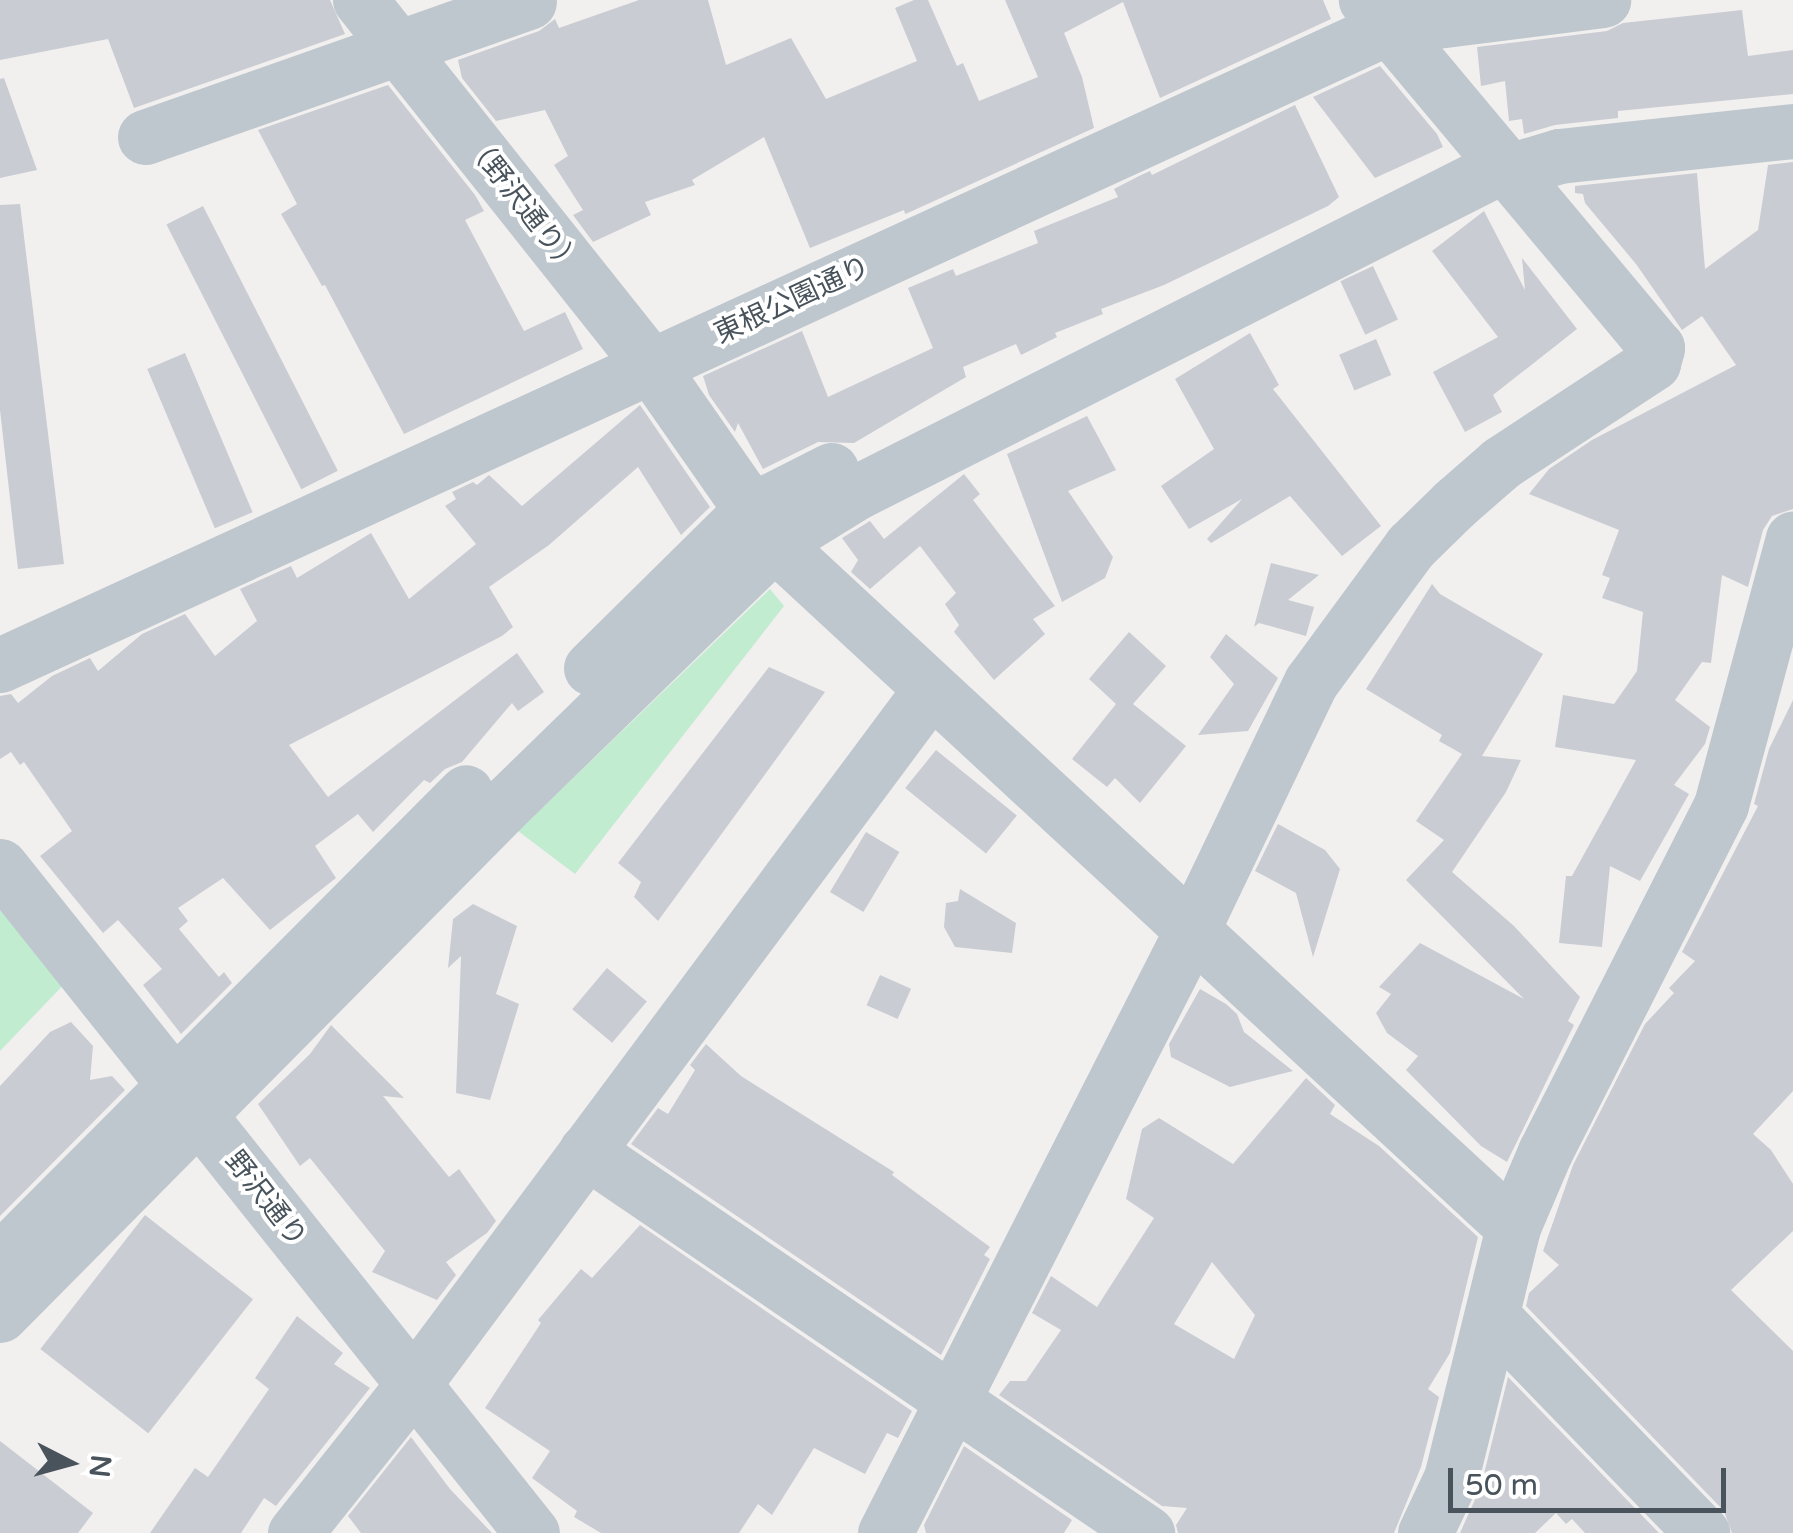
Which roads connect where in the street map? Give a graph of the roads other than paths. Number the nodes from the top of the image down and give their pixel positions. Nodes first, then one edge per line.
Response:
1 (360, 0) edge
2 (1603, 0) edge
3 (529, 2) edge
4 (1377, 14) edge
5 (396, 45) junction
6 (1793, 130) edge
7 (145, 138) dead end
8 (1500, 161) junction
9 (650, 365) junction
10 (762, 527) junction
11 (1793, 540) edge
12 (0, 665) edge
13 (930, 690) junction
14 (0, 866) edge
15 (1192, 930) junction
16 (188, 1102) junction
17 (586, 1152) junction
18 (1514, 1226) junction
19 (0, 1260) edge
20 (0, 1315) edge
21 (1494, 1318) junction
22 (412, 1386) junction
23 (950, 1402) junction
24 (296, 1533) edge
25 (532, 1533) edge
26 (884, 1533) edge
27 (1146, 1533) edge
28 (1425, 1533) edge
29 (1702, 1533) edge

1 - 5 street
2 - 4 street, 東根公園通り
3 - 5 street
4 - 8 street
4 - 9 street, 東根公園通り
5 - 7 street
5 - 9 street, （野沢通り）
6 - 8 street
8 - 10 street
8 - 15 street
9 - 10 street, （野沢通り）
9 - 12 street, 東根公園通り
10 - 13 street, （野沢通り）
10 - 16 street
11 - 18 street
13 - 15 street, （野沢通り）
13 - 17 street
14 - 16 street, 野沢通り
15 - 18 street, （野沢通り）
15 - 23 street
16 - 19 street
16 - 20 street
16 - 22 street, 野沢通り
17 - 22 street
17 - 23 street
18 - 21 street
21 - 28 street
21 - 29 street
22 - 24 street
22 - 25 street, 野沢通り
23 - 26 street
23 - 27 street

